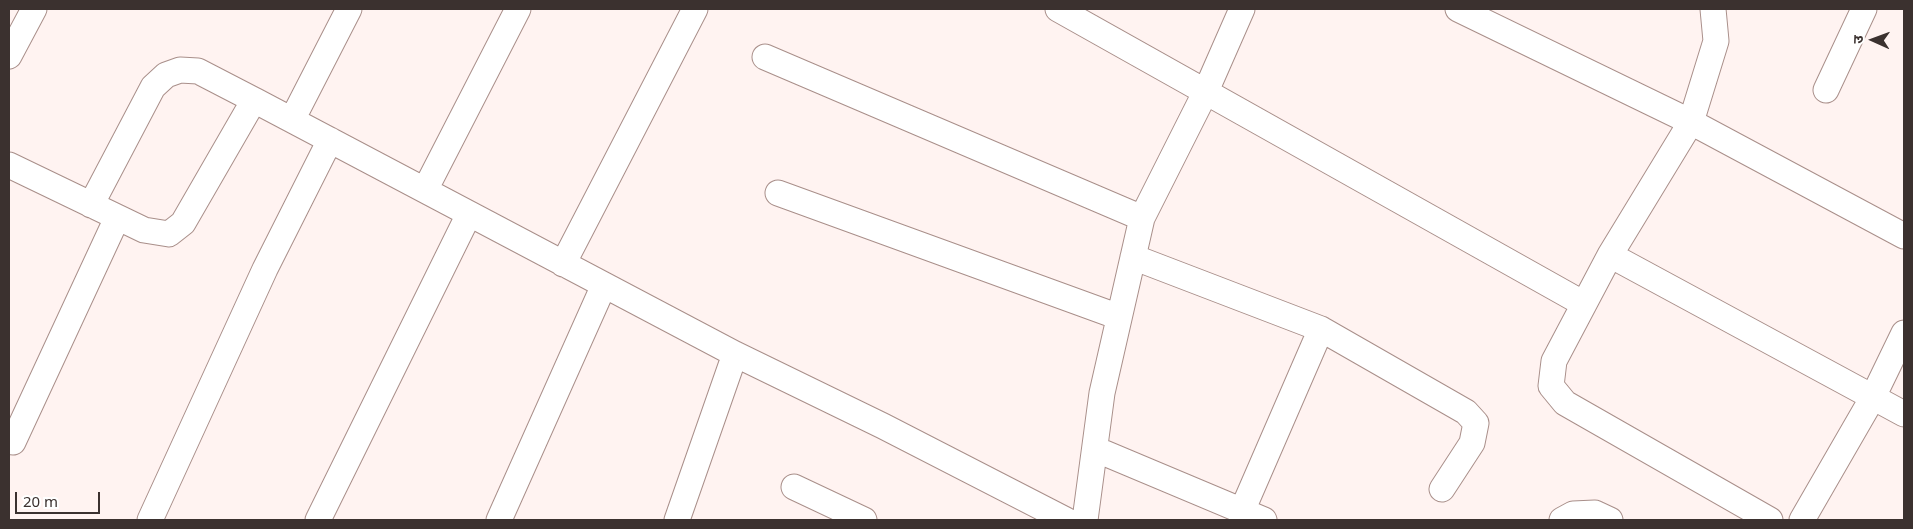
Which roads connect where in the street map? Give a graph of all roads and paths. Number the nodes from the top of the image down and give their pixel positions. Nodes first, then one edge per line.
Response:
1 (34, 9) edge
2 (349, 9) edge
3 (518, 9) edge
4 (695, 9) edge
5 (1058, 9) edge
6 (1242, 9) edge
7 (1458, 9) edge
8 (1713, 9) edge
9 (1864, 9) edge
10 (9, 56) edge
11 (765, 57) dead end
12 (1826, 90) dead end
13 (1206, 91) junction
14 (254, 100) junction
15 (292, 120) junction
16 (1691, 122) junction
17 (330, 140) junction
18 (9, 165) edge
19 (425, 190) junction
20 (778, 193) dead end
21 (91, 205) junction
22 (469, 214) junction
23 (117, 218) junction
24 (1142, 218) junction
25 (1904, 236) edge
26 (1610, 254) junction
27 (1133, 257) junction
28 (563, 264) junction
29 (604, 285) junction
30 (1584, 304) junction
31 (1119, 317) junction
32 (1321, 329) junction
33 (1904, 333) edge
34 (735, 354) junction
35 (1873, 397) junction
36 (1904, 414) edge
37 (13, 442) dead end
38 (1095, 449) junction
39 (794, 487) dead end
40 (1442, 489) dead end
41 (1242, 511) junction
42 (150, 520) edge
43 (318, 520) edge
44 (499, 520) edge
45 (677, 520) edge
46 (864, 520) edge
47 (1066, 520) edge
48 (1085, 520) edge
49 (1264, 520) edge
50 (1562, 520) edge
51 (1610, 520) edge
52 (1770, 520) edge
53 (1802, 520) edge

1 - 10 street
2 - 15 street
3 - 19 street
4 - 28 street
5 - 13 street
6 - 13 street
7 - 16 street
8 - 16 street
9 - 12 street
11 - 24 street
13 - 24 street
13 - 30 street
14 - 15 street
14 - 21 street
14 - 23 street
15 - 17 street
16 - 25 street
16 - 26 street
17 - 19 street
17 - 42 street
18 - 21 street
19 - 22 street
20 - 31 street
21 - 23 street
22 - 28 street
22 - 43 street
23 - 37 street
24 - 27 street
26 - 30 street
26 - 35 street
27 - 31 street
27 - 32 street
28 - 29 street
29 - 34 street
29 - 44 street
30 - 52 street
31 - 38 street
32 - 40 street
32 - 41 street
33 - 35 street
34 - 45 street
34 - 47 street
35 - 36 street
35 - 53 street
38 - 41 street
38 - 48 street
39 - 46 street
41 - 49 street
50 - 51 street

